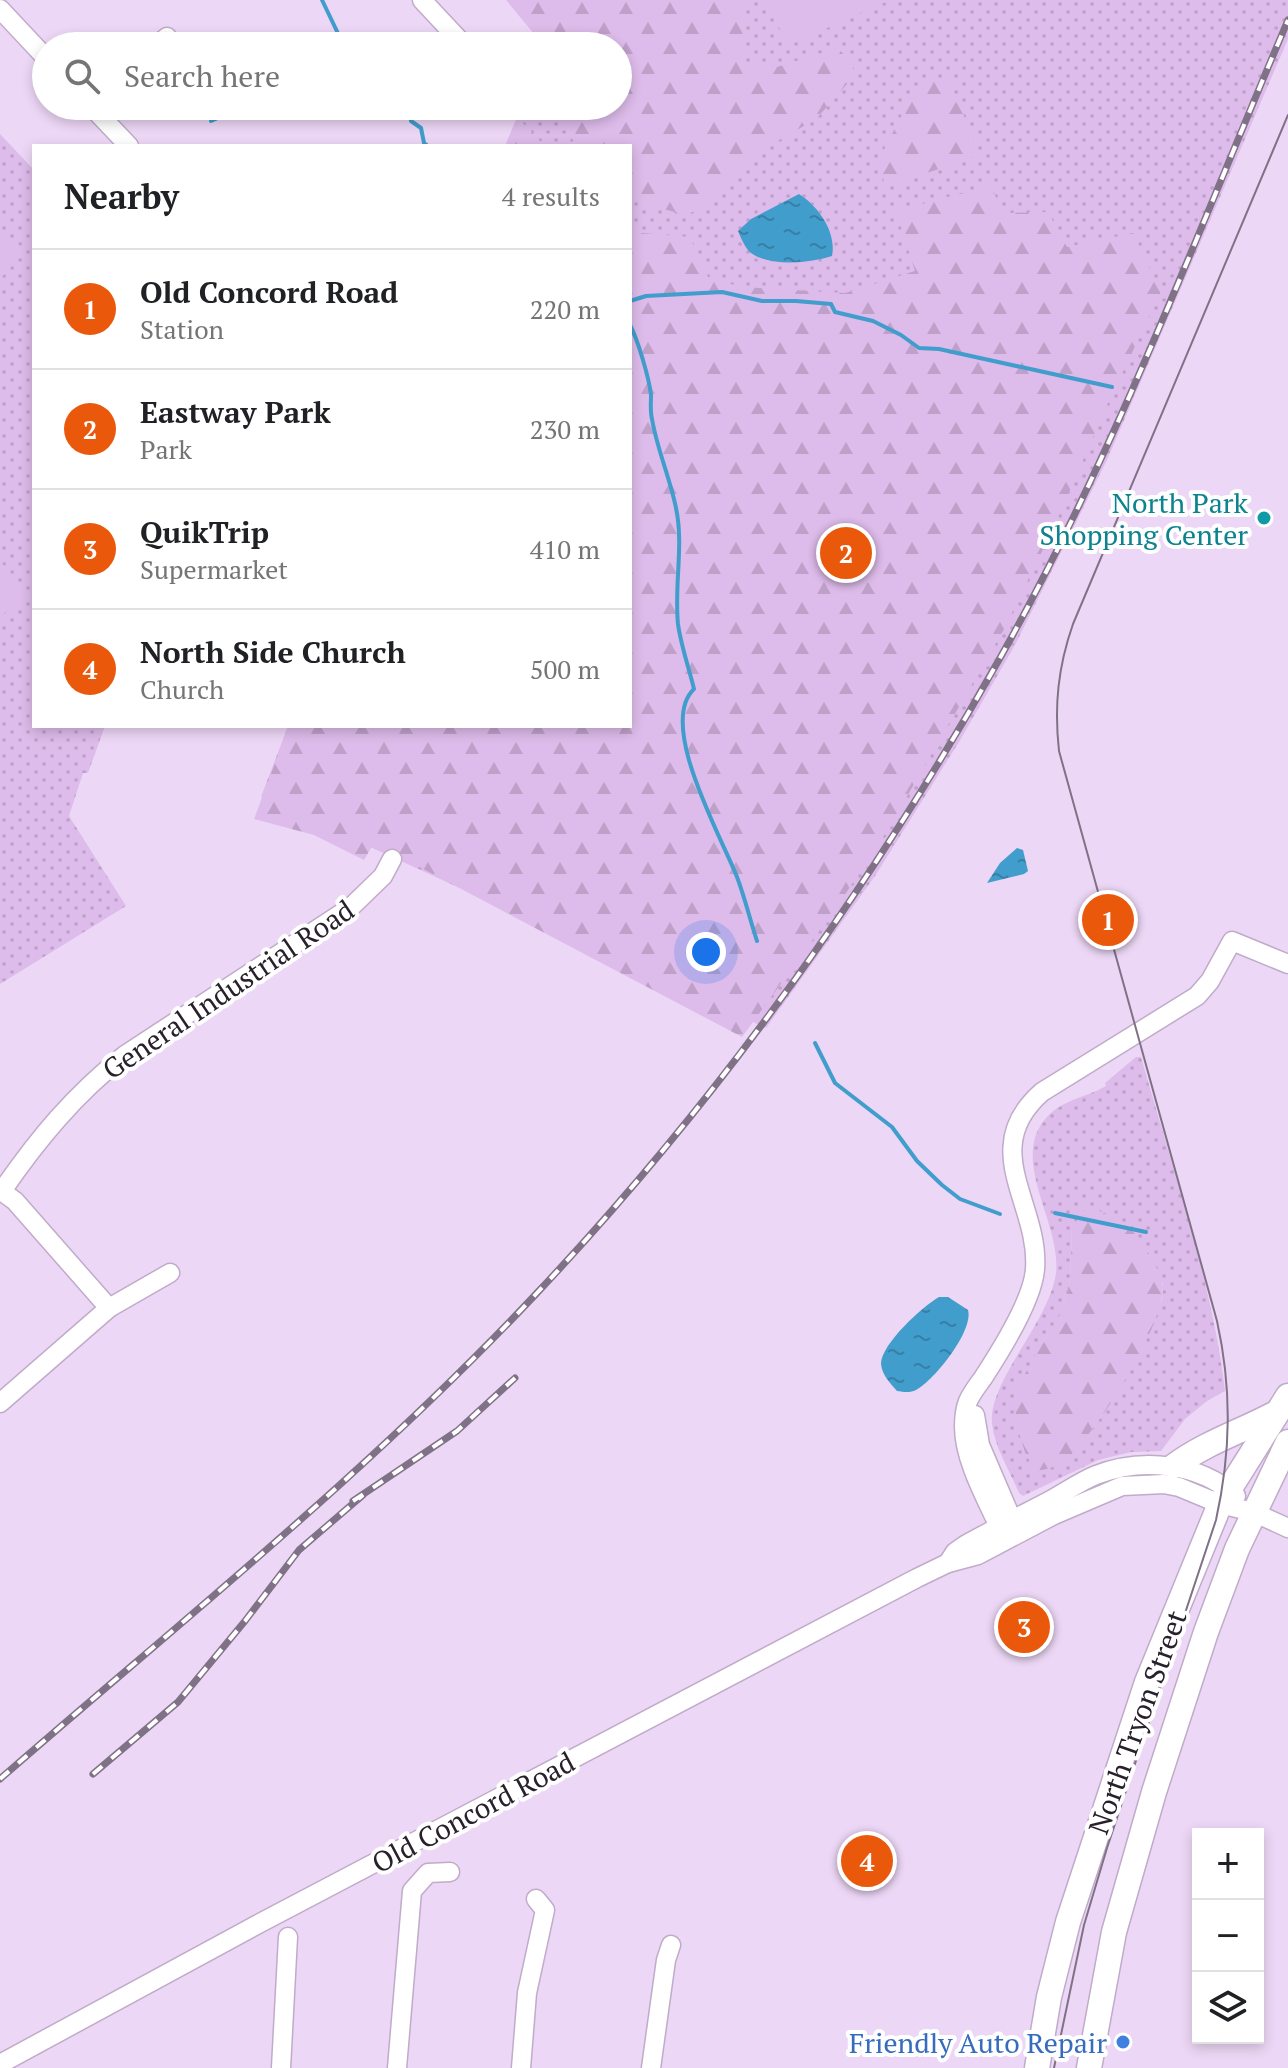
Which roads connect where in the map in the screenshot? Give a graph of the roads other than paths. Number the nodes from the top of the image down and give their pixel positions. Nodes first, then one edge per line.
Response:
1 (422, 0) edge
2 (0, 9) edge
3 (452, 32) edge
4 (32, 43) edge
5 (107, 120) edge
6 (127, 144) edge
7 (392, 859) dead end
8 (1288, 964) edge
9 (1, 1190) edge
10 (170, 1273) dead end
11 (109, 1308) junction
12 (0, 1403) edge
13 (1284, 1403) edge
14 (1288, 1442) edge
15 (1174, 1466) junction
16 (1224, 1497) junction
17 (1253, 1512) junction
18 (1288, 1528) edge
19 (1009, 1530) junction
20 (450, 1872) dead end
21 (536, 1899) dead end
22 (288, 1937) dead end
23 (671, 1945) dead end
24 (0, 2064) edge
25 (281, 2068) edge
26 (397, 2068) edge
27 (521, 2068) edge
28 (651, 2068) edge
29 (1037, 2068) edge
30 (1089, 2068) edge

1 - 3 street
2 - 4 street
5 - 6 street
7 - 9 street, General Industrial Road
8 - 19 street
9 - 11 street
10 - 11 street
11 - 12 street
13 - 15 main road
13 - 16 main road, North Tryon Street
14 - 17 main road, North Tryon Street
15 - 16 street, Old Concord Road
15 - 19 street, Old Concord Road
16 - 17 street, Old Concord Road
16 - 19 street, Old Concord Road
16 - 29 main road, North Tryon Street
17 - 18 street, Old Concord Road
17 - 30 main road, North Tryon Street
19 - 24 street, Old Concord Road
20 - 26 street
21 - 27 street
22 - 25 street
23 - 28 street

